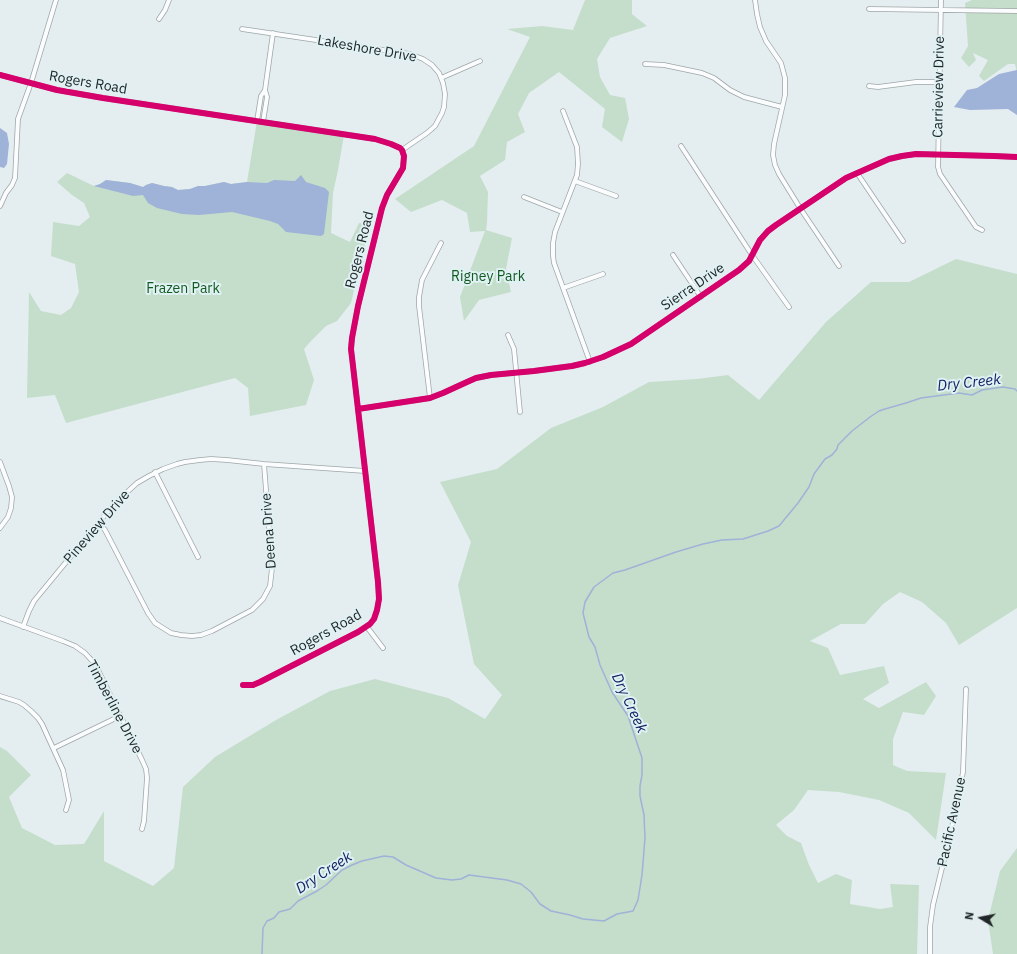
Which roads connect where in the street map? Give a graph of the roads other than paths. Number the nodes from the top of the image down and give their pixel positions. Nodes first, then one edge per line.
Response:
1 (56, 0) edge
2 (169, 0) edge
3 (755, 0) edge
4 (941, 0) edge
5 (869, 9) dead end
6 (941, 9) junction
7 (1017, 12) edge
8 (159, 19) dead end
9 (242, 28) dead end
10 (273, 33) junction
11 (480, 61) dead end
12 (645, 64) dead end
13 (0, 75) edge
14 (441, 78) junction
15 (939, 82) junction
16 (31, 83) junction
17 (869, 86) dead end
18 (265, 90) junction
19 (782, 107) junction
20 (563, 112) dead end
21 (257, 121) junction
22 (263, 122) junction
23 (681, 146) dead end
24 (402, 150) junction
25 (938, 155) junction
26 (1017, 158) edge
27 (857, 173) junction
28 (575, 181) junction
29 (6, 194) junction
30 (524, 196) dead end
31 (616, 196) dead end
32 (0, 198) edge
33 (0, 206) edge
34 (800, 208) junction
35 (562, 212) junction
36 (982, 230) dead end
37 (903, 241) dead end
38 (441, 244) dead end
39 (752, 254) junction
40 (673, 255) dead end
41 (839, 266) dead end
42 (603, 274) dead end
43 (563, 288) junction
44 (701, 297) junction
45 (789, 307) dead end
46 (508, 335) dead end
47 (590, 362) junction
48 (517, 372) junction
49 (430, 398) junction
50 (358, 409) junction
51 (520, 412) dead end
52 (0, 462) edge
53 (264, 464) junction
54 (365, 471) junction
55 (155, 472) junction
56 (99, 523) junction
57 (0, 528) edge
58 (198, 557) dead end
59 (0, 618) edge
60 (23, 626) junction
61 (367, 627) junction
62 (383, 648) dead end
63 (243, 685) dead end
64 (966, 689) dead end
65 (0, 696) edge
66 (120, 716) junction
67 (54, 748) junction
68 (66, 810) dead end
69 (142, 829) dead end
70 (930, 954) edge

1 - 16 street
2 - 8 street
3 - 19 street
4 - 6 street, Carrieview Drive
5 - 6 street
6 - 7 street
6 - 15 street, Carrieview Drive
9 - 10 street, Lakeshore Drive
10 - 14 street, Lakeshore Drive
10 - 18 street
11 - 14 street
12 - 19 street
13 - 16 street, Rogers Road
14 - 24 street, Lakeshore Drive
15 - 17 street
15 - 25 street, Carrieview Drive
16 - 21 street, Rogers Road
16 - 29 street
18 - 21 street
18 - 22 street
19 - 34 street
20 - 28 street
21 - 22 street, Rogers Road
22 - 24 street, Rogers Road
23 - 39 street
24 - 50 street, Rogers Road
25 - 26 street, Sierra Drive
25 - 27 street, Sierra Drive
25 - 36 street, Carrieview Drive
27 - 34 street, Sierra Drive
27 - 37 street
28 - 31 street
28 - 35 street
29 - 32 street
29 - 33 street
30 - 35 street
34 - 39 street, Sierra Drive
34 - 41 street
35 - 43 street
38 - 49 street
39 - 44 street, Sierra Drive
39 - 45 street
40 - 44 street
42 - 43 street
43 - 47 street
44 - 47 street, Sierra Drive
46 - 48 street
47 - 48 street, Sierra Drive
48 - 49 street, Sierra Drive
48 - 51 street
49 - 50 street, Sierra Drive
50 - 54 street, Rogers Road
52 - 57 street
53 - 54 street, Pineview Drive
53 - 55 street, Pineview Drive
53 - 56 street, Deena Drive
54 - 61 street, Rogers Road
55 - 56 street, Pineview Drive
55 - 58 street
56 - 60 street, Pineview Drive
59 - 60 street, Timberline Drive
60 - 66 street, Timberline Drive
61 - 62 street
61 - 63 street, Rogers Road
64 - 70 street, Pacific Avenue
65 - 67 street
66 - 67 street
66 - 69 street, Timberline Drive
67 - 68 street

